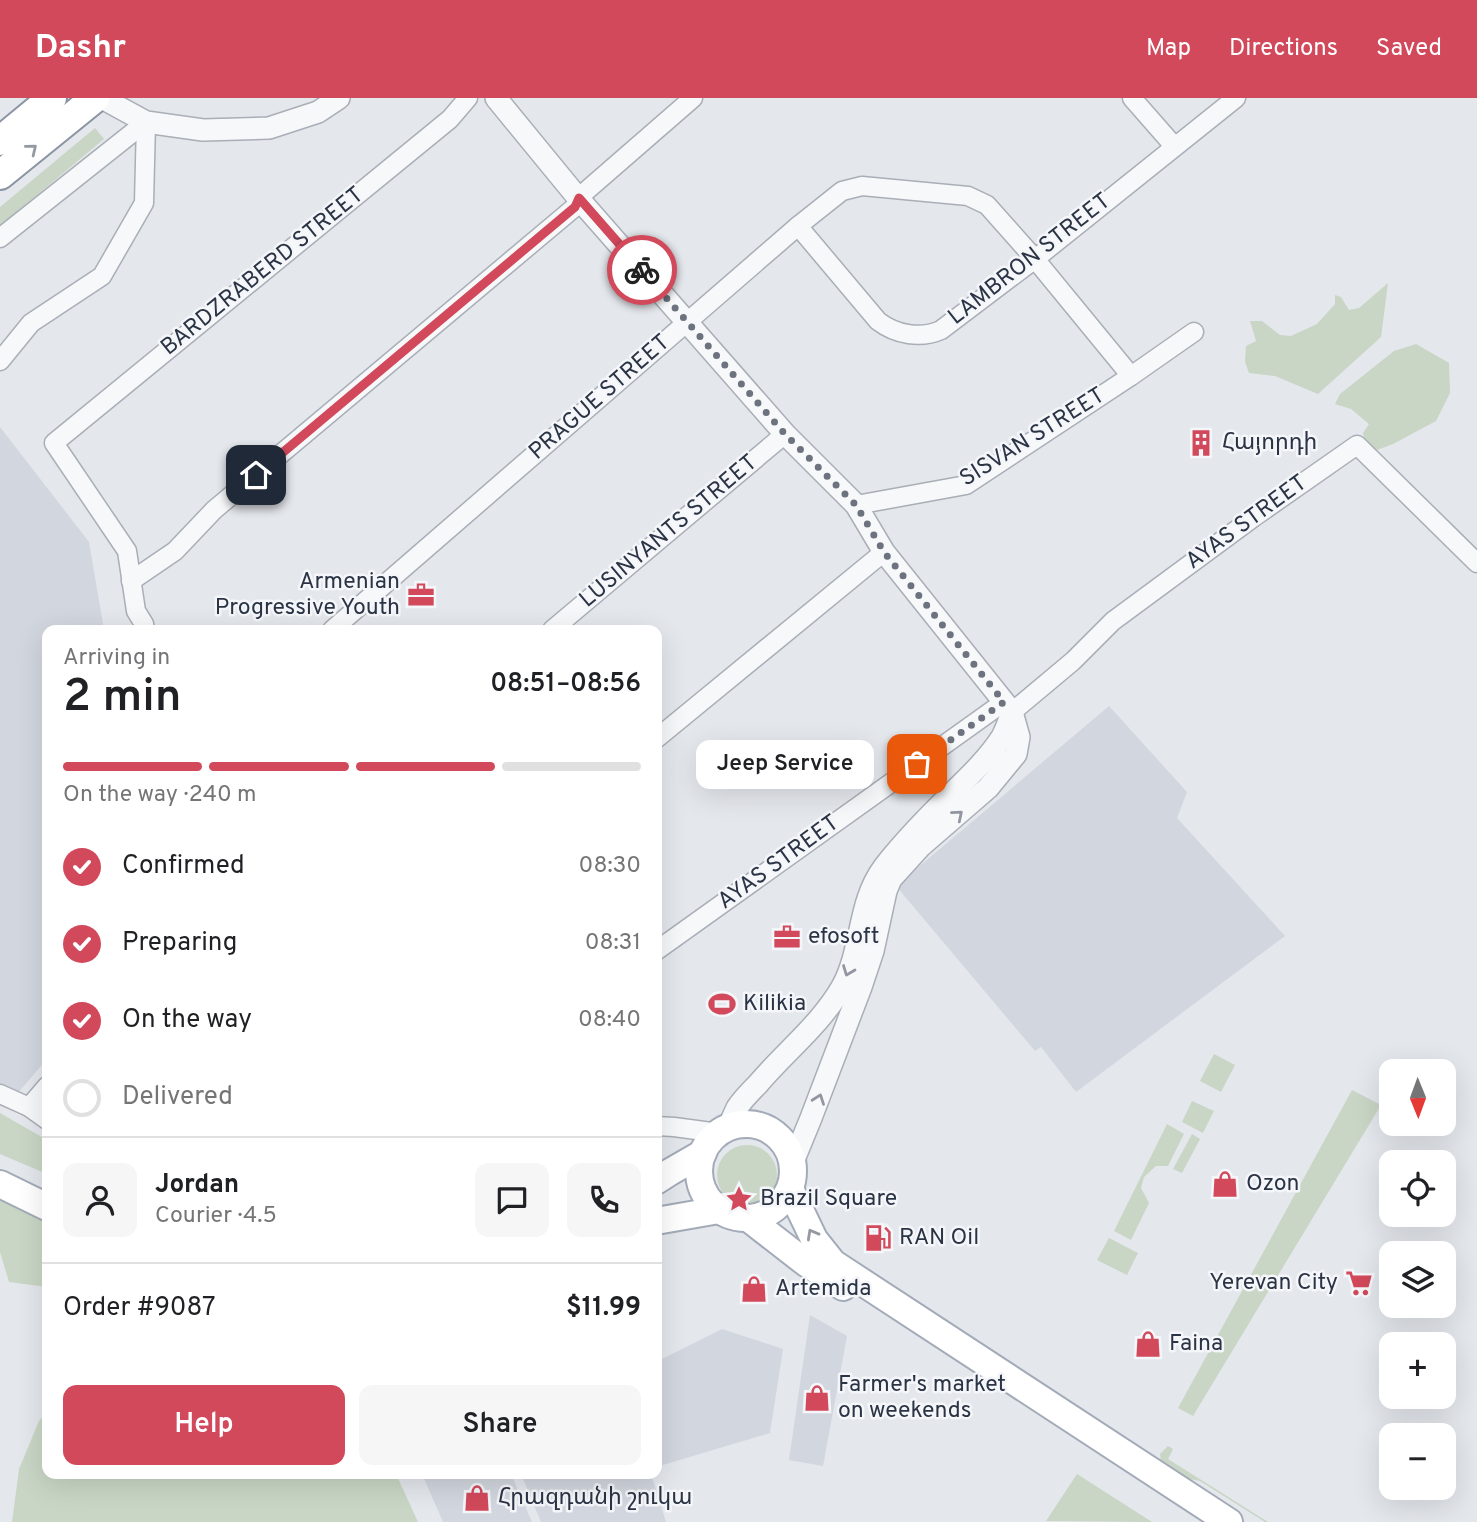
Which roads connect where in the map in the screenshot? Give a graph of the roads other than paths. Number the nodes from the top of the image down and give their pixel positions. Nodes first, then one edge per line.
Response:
1 (95, 98) edge
2 (102, 98) edge
3 (339, 98) edge
4 (468, 98) edge
5 (496, 98) edge
6 (693, 98) edge
7 (1132, 98) edge
8 (1236, 98) edge
9 (54, 108) edge
10 (146, 122) junction
11 (0, 141) edge
12 (1174, 146) junction
13 (0, 175) edge
14 (579, 198) junction
15 (798, 226) junction
16 (0, 238) edge
17 (1035, 259) junction
18 (687, 322) junction
19 (1194, 332) dead end
20 (0, 361) edge
21 (1131, 376) junction
22 (785, 434) junction
23 (856, 505) junction
24 (884, 552) junction
25 (1477, 563) edge
26 (131, 580) junction
27 (144, 625) edge
28 (338, 625) edge
29 (558, 625) edge
30 (1008, 707) junction
31 (662, 734) edge
32 (662, 947) edge
33 (42, 1092) edge
34 (0, 1094) edge
35 (29, 1107) junction
36 (42, 1116) edge
37 (662, 1126) edge
38 (717, 1138) junction
39 (793, 1162) junction
40 (0, 1166) edge
41 (662, 1177) edge
42 (0, 1184) edge
43 (42, 1186) edge
44 (790, 1189) junction
45 (42, 1205) edge
46 (719, 1210) junction
47 (748, 1219) junction
48 (662, 1220) edge
49 (1204, 1522) edge
50 (1229, 1522) edge

1 - 9 highway
2 - 10 street
3 - 10 street
4 - 26 street, BARDZRABERD STREET
5 - 14 street
6 - 14 street
7 - 12 street
8 - 12 street, LAMBRON STREET
9 - 11 highway
13 -> 9 highway
10 - 16 street
10 - 20 street
12 - 17 street, LAMBRON STREET
14 - 18 street
14 - 26 street
15 - 17 street, PRAGUE STREET
15 - 17 street, LAMBRON STREET
15 - 18 street, PRAGUE STREET
17 - 21 street, PRAGUE STREET
18 - 22 street
18 - 28 street, PRAGUE STREET
19 - 21 street, SISVAN STREET
21 - 23 street, SISVAN STREET
22 - 23 street
22 - 29 street, LUSINYANTS STREET
23 - 24 street
24 - 30 street
24 - 31 street
25 - 30 street, AYAS STREET
26 - 27 street
30 - 32 street, AYAS STREET
30 -> 38 street
39 -> 30 street
33 - 35 street
34 - 35 street
35 - 36 street
37 - 38 street
38 - 39 main road
38 - 41 main road
38 - 46 main road
39 - 44 main road
40 - 43 main road
42 - 45 main road
44 - 47 main road
50 -> 44 main road
46 - 47 main road
46 - 48 main road
47 - 49 main road

